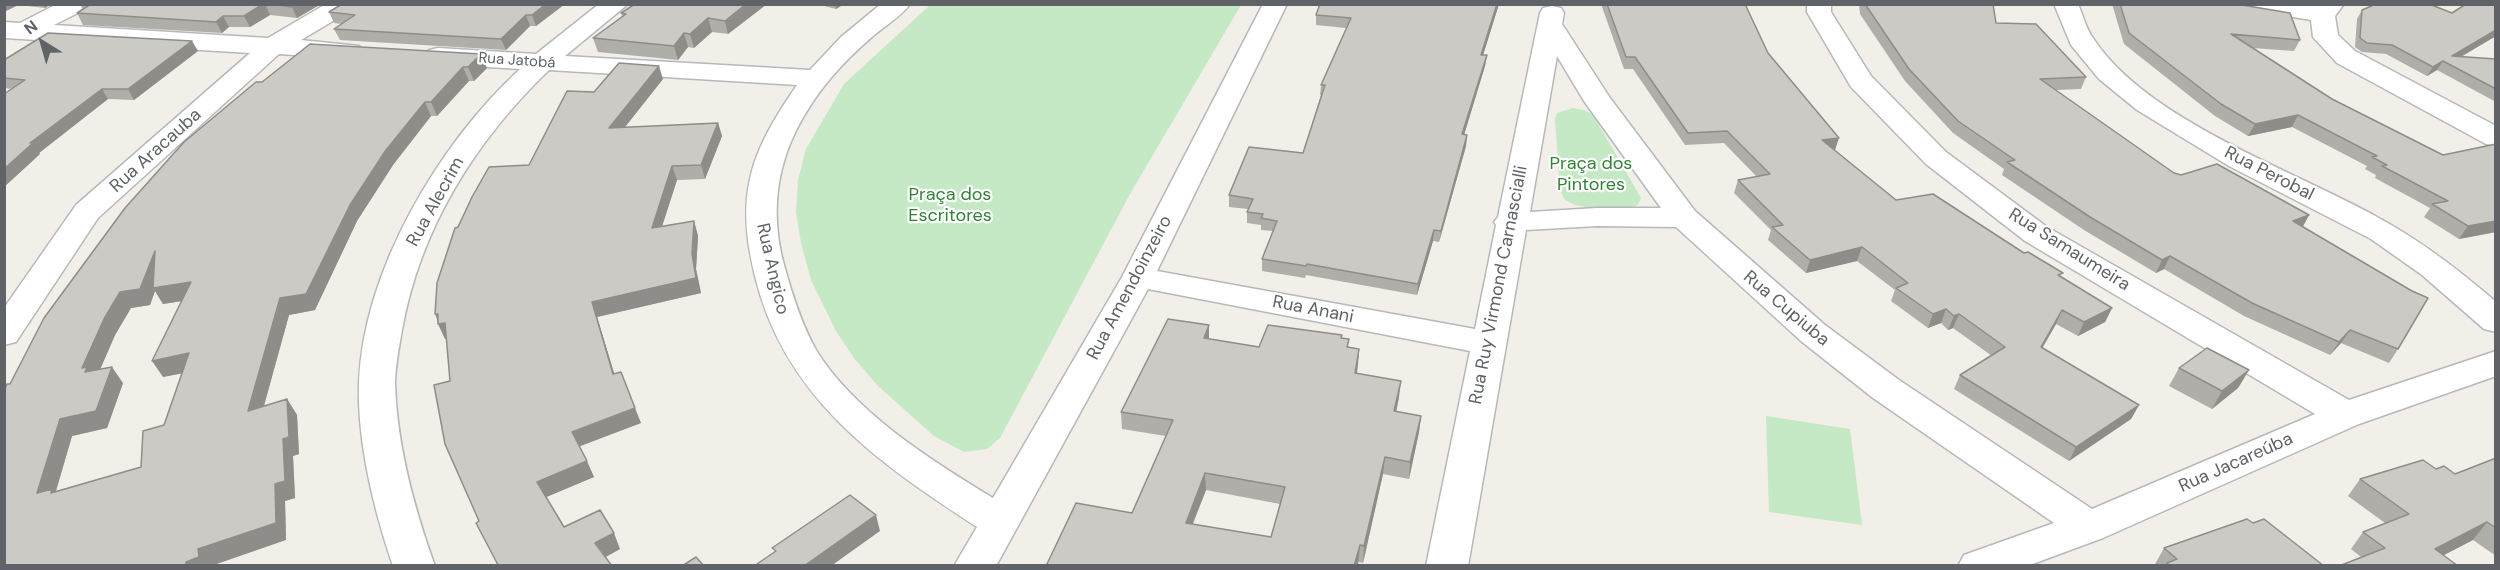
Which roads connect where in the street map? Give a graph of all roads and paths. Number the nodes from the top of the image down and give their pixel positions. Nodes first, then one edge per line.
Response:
1 (77, 4) edge
2 (344, 4) edge
3 (616, 4) edge
4 (898, 4) edge
5 (1275, 4) edge
6 (1819, 4) edge
7 (2066, 4) edge
8 (2257, 4) edge
9 (2327, 10) edge
10 (1552, 14) edge
11 (11, 35) edge
12 (273, 46) junction
13 (378, 52) edge
14 (413, 55) edge
15 (542, 63) junction
16 (814, 78) junction
17 (2496, 138) edge
18 (1684, 218) junction
19 (1510, 222) junction
20 (1138, 278) junction
21 (2496, 321) edge
22 (4, 334) edge
23 (1489, 343) junction
24 (2496, 363) edge
25 (2346, 415) junction
26 (1000, 522) junction
27 (2089, 527) junction
28 (414, 566) edge
29 (975, 566) edge
30 (1447, 566) edge
31 (1979, 566) edge

1 - 11 street
2 - 12 street, Rua Aracauba
3 - 15 street, Rua Alecrim
4 - 16 street, Rua Angico
5 - 20 street, Rua Amendoinzeiro
6 - 25 street, Rua Samaumeira
7 - 21 street, Rua Perobal
8 - 9 street
9 - 17 street
10 - 18 street, Rua Cupiuba
10 - 19 street, Rua Ruy Virmond Carnascialli
11 - 12 street
12 - 13 street
12 - 22 street, Rua Aracauba
14 - 15 street, Rua Jatobá
15 - 16 street, Rua Jatobá
15 - 28 street, Rua Alecrim
16 - 26 street, Rua Angico
18 - 19 street
18 - 27 street, Rua Cupiuba
19 - 23 street, Rua Ruy Virmond Carnascialli
20 - 23 street, Rua Anani
20 - 26 street, Rua Amendoinzeiro
23 - 30 street, Rua Ruy Virmond Carnascialli
24 - 25 street, Rua Jacareúba
25 - 27 street, Rua Jacareúba
26 - 29 street, Rua Amendoinzeiro
27 - 31 street, Rua Jacareúba

